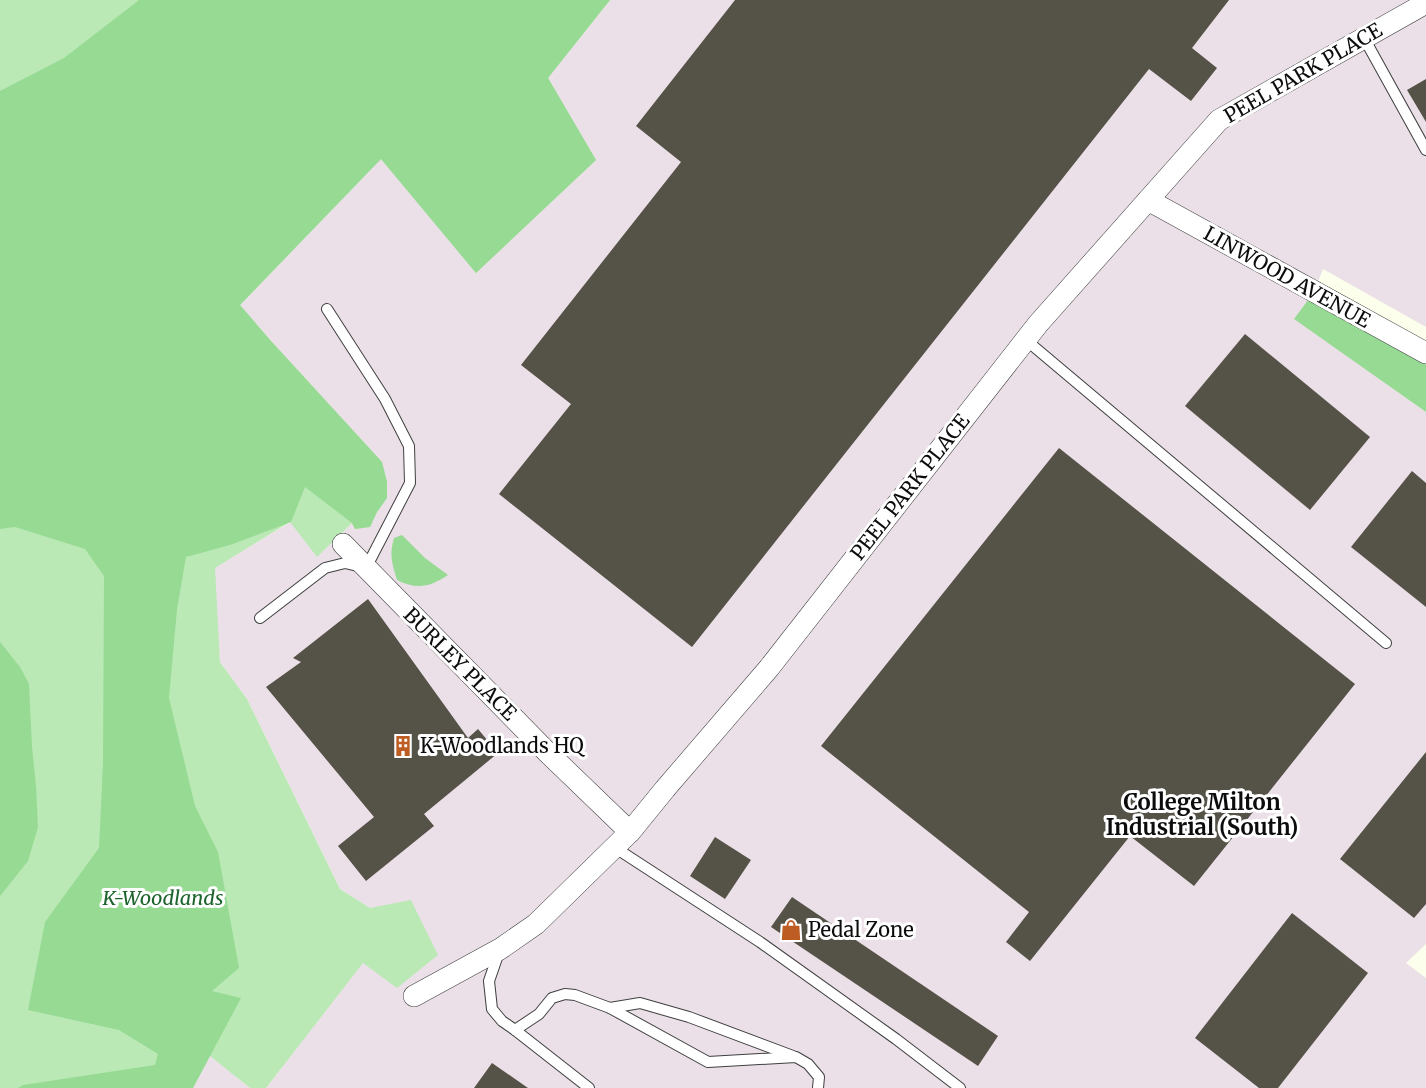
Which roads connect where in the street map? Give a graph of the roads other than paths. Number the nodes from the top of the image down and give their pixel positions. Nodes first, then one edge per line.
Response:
1 (1426, 3) edge
2 (1364, 38) junction
3 (1426, 150) edge
4 (1148, 200) junction
5 (327, 309) dead end
6 (1026, 340) junction
7 (1426, 353) edge
8 (344, 544) dead end
9 (366, 568) junction
10 (260, 618) dead end
11 (1386, 643) dead end
12 (630, 832) junction
13 (614, 847) junction
14 (500, 949) junction
15 (414, 996) dead end
16 (610, 1008) junction
17 (515, 1030) junction
18 (796, 1057) junction
19 (589, 1088) edge
20 (818, 1088) edge
21 (960, 1088) edge

1 - 2 street, PEEL PARK PLACE
2 - 3 lane
2 - 4 street, PEEL PARK PLACE
4 - 6 street, PEEL PARK PLACE
4 - 7 street, LINWOOD AVENUE
5 - 9 lane
6 - 11 lane
6 - 12 street, PEEL PARK PLACE
8 - 9 street, BURLEY PLACE
9 - 10 lane
9 - 12 street, BURLEY PLACE
12 - 13 street, PEEL PARK PLACE
13 - 14 street, PEEL PARK PLACE
13 - 21 lane
14 - 15 street, PEEL PARK PLACE
14 - 17 lane
16 - 17 lane
16 - 18 lane
16 - 18 lane
17 - 19 lane
18 - 20 lane

